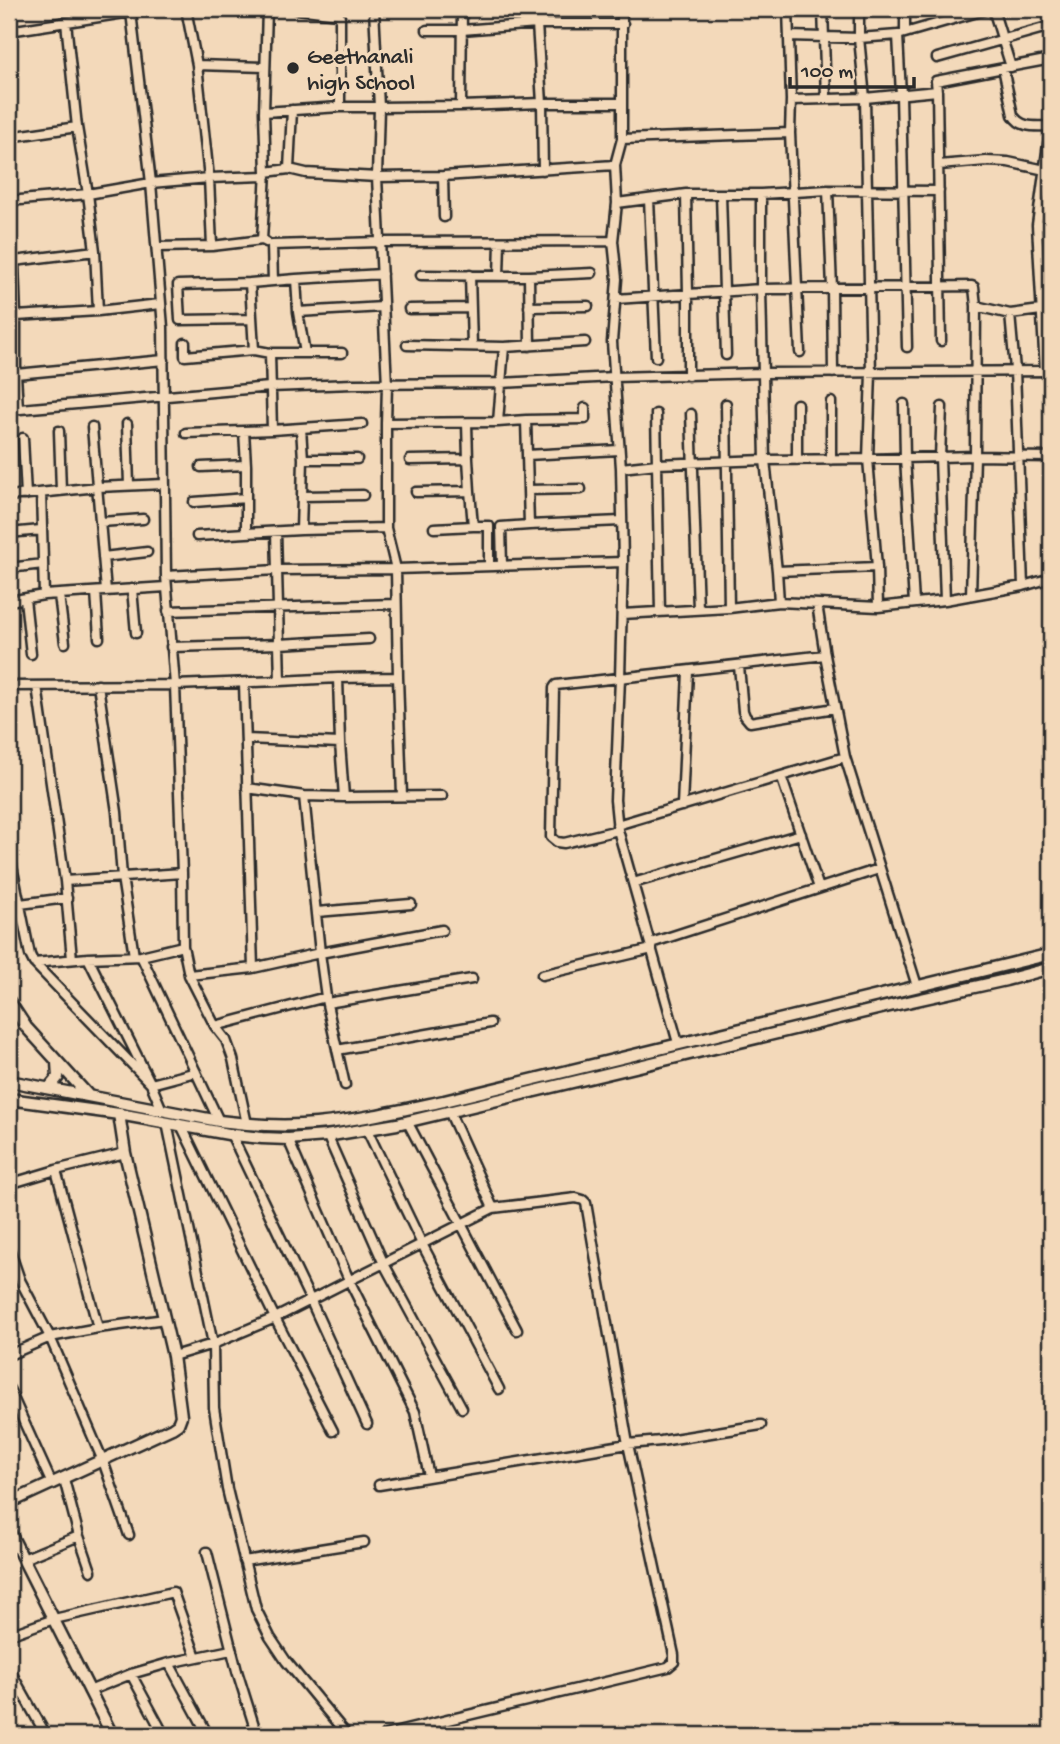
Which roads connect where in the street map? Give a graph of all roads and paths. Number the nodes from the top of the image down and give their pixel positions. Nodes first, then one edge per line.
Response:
1 (163, 9) edge
2 (186, 9) edge
3 (267, 9) edge
4 (298, 9) edge
5 (374, 9) edge
6 (462, 9) edge
7 (622, 9) edge
8 (788, 9) edge
9 (823, 9) edge
10 (859, 9) edge
11 (905, 9) edge
12 (990, 9) edge
13 (131, 10) edge
14 (66, 22) junction
15 (537, 24) junction
16 (623, 24) junction
17 (1051, 26) edge
18 (427, 30) dead end
19 (462, 30) junction
20 (9, 31) edge
21 (902, 34) junction
22 (789, 36) junction
23 (825, 37) junction
24 (859, 38) junction
25 (1002, 40) junction
26 (937, 58) dead end
27 (1051, 60) edge
28 (197, 65) junction
29 (265, 67) junction
30 (1007, 68) junction
31 (937, 91) junction
32 (901, 95) junction
33 (827, 98) junction
34 (864, 98) junction
35 (791, 100) junction
36 (542, 103) junction
37 (622, 103) junction
38 (461, 106) junction
39 (340, 107) junction
40 (379, 107) junction
41 (292, 110) junction
42 (264, 112) junction
43 (1051, 125) edge
44 (77, 127) junction
45 (790, 133) junction
46 (9, 137) edge
47 (622, 139) junction
48 (615, 165) junction
49 (939, 165) junction
50 (289, 169) junction
51 (543, 170) junction
52 (1045, 170) junction
53 (266, 174) junction
54 (443, 176) junction
55 (377, 177) junction
56 (209, 178) junction
57 (151, 183) junction
58 (828, 190) junction
59 (867, 191) junction
60 (903, 191) junction
61 (939, 191) junction
62 (794, 193) junction
63 (88, 194) junction
64 (686, 194) junction
65 (721, 194) junction
66 (761, 194) junction
67 (649, 199) junction
68 (9, 201) edge
69 (617, 203) junction
70 (444, 217) dead end
71 (1051, 225) edge
72 (1037, 226) junction
73 (262, 240) junction
74 (613, 241) junction
75 (381, 242) junction
76 (500, 242) junction
77 (272, 245) junction
78 (212, 246) junction
79 (157, 247) junction
80 (95, 251) junction
81 (11, 261) edge
82 (1051, 271) edge
83 (1040, 272) junction
84 (592, 273) dead end
85 (382, 274) junction
86 (421, 275) dead end
87 (470, 275) junction
88 (499, 275) junction
89 (529, 276) junction
90 (296, 279) junction
91 (272, 281) junction
92 (250, 283) junction
93 (906, 287) junction
94 (941, 287) junction
95 (832, 288) junction
96 (868, 288) junction
97 (761, 289) junction
98 (798, 289) junction
99 (724, 291) junction
100 (688, 293) junction
101 (653, 296) junction
102 (616, 299) junction
103 (160, 304) junction
104 (588, 306) dead end
105 (976, 306) junction
106 (383, 307) junction
107 (529, 307) junction
108 (471, 308) junction
109 (409, 309) dead end
110 (98, 311) junction
111 (298, 312) junction
112 (1010, 314) junction
113 (1045, 314) edge
114 (16, 316) junction
115 (251, 319) junction
116 (941, 341) dead end
117 (585, 342) dead end
118 (185, 343) dead end
119 (407, 345) dead end
120 (472, 346) junction
121 (530, 346) junction
122 (503, 347) junction
123 (907, 347) dead end
124 (254, 350) junction
125 (800, 352) dead end
126 (270, 353) junction
127 (305, 353) junction
128 (342, 353) dead end
129 (726, 355) dead end
130 (656, 358) dead end
131 (164, 360) junction
132 (1014, 370) junction
133 (1048, 371) edge
134 (974, 372) junction
135 (763, 373) junction
136 (832, 373) junction
137 (871, 373) junction
138 (16, 374) junction
139 (688, 376) junction
140 (614, 377) junction
141 (501, 383) junction
142 (387, 385) junction
143 (1051, 386) edge
144 (270, 387) junction
145 (164, 397) junction
146 (831, 402) dead end
147 (726, 404) dead end
148 (797, 404) dead end
149 (904, 404) dead end
150 (942, 407) dead end
151 (585, 408) dead end
152 (13, 409) edge
153 (656, 414) dead end
154 (691, 414) dead end
155 (526, 420) junction
156 (498, 422) junction
157 (467, 423) junction
158 (127, 424) dead end
159 (362, 424) dead end
160 (386, 424) junction
161 (92, 427) dead end
162 (301, 428) junction
163 (272, 430) junction
164 (59, 431) dead end
165 (244, 431) junction
166 (186, 433) dead end
167 (23, 438) dead end
168 (619, 450) junction
169 (527, 455) junction
170 (975, 456) junction
171 (1018, 456) junction
172 (940, 457) junction
173 (1051, 457) edge
174 (905, 458) junction
175 (303, 459) junction
176 (357, 459) dead end
177 (468, 459) junction
178 (868, 459) junction
179 (410, 460) dead end
180 (765, 460) junction
181 (797, 460) junction
182 (831, 460) junction
183 (692, 463) junction
184 (727, 463) junction
185 (246, 464) junction
186 (657, 464) junction
187 (1051, 464) edge
188 (201, 467) dead end
189 (621, 468) junction
190 (164, 484) junction
191 (129, 485) junction
192 (98, 487) junction
193 (581, 489) dead end
194 (528, 490) junction
195 (61, 491) junction
196 (470, 491) junction
197 (416, 492) dead end
198 (41, 493) junction
199 (26, 495) junction
200 (363, 495) dead end
201 (9, 496) edge
202 (302, 496) junction
203 (246, 498) junction
204 (194, 502) dead end
205 (143, 519) dead end
206 (621, 521) junction
207 (101, 522) junction
208 (529, 525) junction
209 (472, 527) junction
210 (386, 528) junction
211 (434, 528) dead end
212 (41, 530) junction
213 (301, 530) junction
214 (276, 532) junction
215 (9, 533) edge
216 (246, 533) junction
217 (197, 536) dead end
218 (147, 552) dead end
219 (103, 557) junction
220 (623, 562) junction
221 (43, 564) junction
222 (489, 565) junction
223 (502, 565) junction
224 (877, 567) junction
225 (9, 568) edge
226 (396, 569) junction
227 (277, 570) junction
228 (777, 571) junction
229 (166, 576) junction
230 (1051, 578) edge
231 (1023, 586) junction
232 (166, 587) junction
233 (132, 589) junction
234 (106, 591) junction
235 (96, 592) junction
236 (44, 595) junction
237 (59, 595) junction
238 (971, 595) junction
239 (25, 599) junction
240 (945, 600) junction
241 (9, 601) edge
242 (779, 602) junction
243 (914, 603) junction
244 (396, 604) junction
245 (817, 604) junction
246 (878, 607) junction
247 (278, 608) junction
248 (729, 608) junction
249 (698, 609) junction
250 (168, 611) junction
251 (660, 612) junction
252 (622, 614) junction
253 (136, 633) dead end
254 (99, 638) dead end
255 (369, 639) dead end
256 (65, 643) dead end
257 (279, 644) junction
258 (171, 647) junction
259 (31, 654) dead end
260 (825, 656) junction
261 (739, 666) junction
262 (688, 671) junction
263 (398, 677) junction
264 (338, 678) junction
265 (620, 678) junction
266 (280, 681) junction
267 (244, 683) junction
268 (98, 685) junction
269 (175, 685) junction
270 (9, 686) edge
271 (37, 686) junction
272 (835, 708) junction
273 (246, 739) junction
274 (340, 743) junction
275 (845, 757) junction
276 (781, 776) junction
277 (247, 788) junction
278 (303, 796) junction
279 (402, 796) junction
280 (442, 796) dead end
281 (344, 797) junction
282 (682, 806) junction
283 (618, 827) junction
284 (801, 834) junction
285 (9, 851) edge
286 (879, 869) junction
287 (182, 873) junction
288 (122, 877) junction
289 (65, 881) junction
290 (633, 883) junction
291 (819, 888) junction
292 (67, 898) junction
293 (20, 904) junction
294 (411, 904) dead end
295 (317, 912) junction
296 (442, 930) dead end
297 (183, 946) junction
298 (652, 946) junction
299 (320, 953) junction
300 (1051, 954) edge
301 (137, 956) junction
302 (88, 958) junction
303 (72, 959) junction
304 (34, 963) junction
305 (253, 968) junction
306 (1051, 968) edge
307 (190, 975) junction
308 (542, 975) dead end
309 (472, 979) dead end
310 (917, 986) junction
311 (326, 1000) junction
312 (9, 1001) edge
313 (490, 1023) dead end
314 (215, 1026) junction
315 (678, 1044) junction
316 (337, 1051) junction
317 (57, 1062) junction
318 (196, 1072) junction
319 (9, 1081) edge
320 (151, 1084) junction
321 (345, 1085) dead end
322 (49, 1088) junction
323 (88, 1095) junction
324 (9, 1098) edge
325 (120, 1101) junction
326 (162, 1110) junction
327 (449, 1111) junction
328 (119, 1114) junction
329 (219, 1121) junction
330 (407, 1121) junction
331 (167, 1123) junction
332 (247, 1124) junction
333 (181, 1125) junction
334 (367, 1129) junction
335 (231, 1134) junction
336 (327, 1135) junction
337 (288, 1139) junction
338 (125, 1153) junction
339 (56, 1170) junction
340 (9, 1184) edge
341 (493, 1208) junction
342 (460, 1224) junction
343 (422, 1244) junction
344 (9, 1248) edge
345 (383, 1262) junction
346 (349, 1280) junction
347 (310, 1299) junction
348 (275, 1318) junction
349 (165, 1320) junction
350 (98, 1328) junction
351 (517, 1330) dead end
352 (50, 1337) junction
353 (213, 1344) junction
354 (9, 1355) edge
355 (173, 1356) junction
356 (9, 1389) edge
357 (499, 1389) dead end
358 (462, 1408) dead end
359 (367, 1424) dead end
360 (761, 1424) dead end
361 (332, 1431) dead end
362 (628, 1444) junction
363 (103, 1461) junction
364 (429, 1476) junction
365 (64, 1479) junction
366 (52, 1484) junction
367 (379, 1485) dead end
368 (9, 1503) edge
369 (9, 1531) edge
370 (129, 1535) dead end
371 (79, 1536) junction
372 (364, 1542) dead end
373 (207, 1552) dead end
374 (23, 1559) junction
375 (244, 1561) junction
376 (91, 1571) dead end
377 (54, 1619) junction
378 (9, 1635) edge
379 (232, 1650) junction
380 (196, 1657) junction
381 (169, 1663) junction
382 (9, 1669) edge
383 (131, 1674) junction
384 (89, 1691) junction
385 (46, 1735) edge
386 (112, 1735) edge
387 (163, 1735) edge
388 (208, 1735) edge
389 (257, 1735) edge
390 (347, 1735) edge
391 (385, 1735) edge

1 - 13 street
2 - 28 street
3 - 29 street
4 - 39 street
5 - 40 street
6 - 19 street
7 - 16 street
8 - 22 street
9 - 23 street
10 - 24 street
11 - 21 street
12 - 21 street
12 - 25 street
13 - 14 street
13 - 57 street
14 - 20 street
14 - 44 street
15 - 16 street
15 - 19 street
15 - 36 street
16 - 37 street
17 - 25 street
18 - 19 street
19 - 38 street
21 - 24 street
21 - 32 street
22 - 23 street
22 - 35 street
23 - 24 street
23 - 33 street
24 - 34 street
25 - 26 street
25 - 30 street
27 - 30 street
28 - 29 street
28 - 56 street
29 - 42 street
30 - 31 street
30 - 43 street
31 - 32 street
31 - 49 street
32 - 34 street
32 - 60 street
33 - 34 street
33 - 35 street
34 - 59 street
35 - 45 street
36 - 37 street
36 - 38 street
36 - 51 street
37 - 47 street
38 - 40 street
39 - 40 street
39 - 41 street
40 - 55 street
41 - 42 street
41 - 50 street
42 - 53 street
43 - 52 street
44 - 46 street
44 - 63 street
45 - 47 street
45 - 62 street
47 - 48 street
48 - 51 street
48 - 69 street
49 - 52 street
49 - 61 street
50 - 53 street
50 - 55 street
51 - 54 street
52 - 72 street
53 - 56 street
53 - 73 street
54 - 55 street
54 - 70 street
55 - 75 street
56 - 57 street
56 - 78 street
57 - 63 street
57 - 79 street
58 - 59 street
58 - 62 street
58 - 95 street
59 - 60 street
59 - 96 street
60 - 61 street
60 - 93 street
61 - 94 street
62 - 66 street
62 - 98 street
63 - 68 street
63 - 80 street
64 - 65 street
64 - 67 street
64 - 100 street
65 - 66 street
65 - 99 street
66 - 97 street
67 - 69 street
67 - 101 street
69 - 74 street
71 - 72 street
72 - 83 street
73 - 77 street
73 - 78 street
74 - 76 street
74 - 102 street
75 - 76 street
75 - 77 street
75 - 85 street
76 - 88 street
77 - 91 street
78 - 79 street
79 - 103 street
80 - 81 street
80 - 110 street
81 - 114 street
82 - 83 street
83 - 113 street
84 - 89 street
85 - 90 street
85 - 106 street
86 - 87 street
87 - 88 street
87 - 108 street
88 - 89 street
89 - 107 street
90 - 91 street
90 - 111 street
91 - 92 street
92 - 115 street
92 - 115 street
93 - 94 street
93 - 96 street
93 - 123 street
94 - 105 street
94 - 116 street
95 - 96 street
95 - 98 street
95 - 136 street
96 - 137 street
97 - 98 street
97 - 99 street
97 - 135 street
98 - 125 street
99 - 100 street
99 - 129 street
100 - 101 street
100 - 139 street
101 - 102 street
101 - 130 street
102 - 140 street
103 - 110 street
103 - 131 street
104 - 107 street
105 - 112 street
105 - 134 street
106 - 111 street
106 - 142 street
107 - 121 street
108 - 109 street
108 - 120 street
110 - 114 street
111 - 127 street
112 - 113 street
112 - 132 street
113 - 133 street
114 - 138 street
115 - 124 street
117 - 121 street
118 - 124 street
119 - 120 street
120 - 122 street
121 - 122 street
122 - 141 street
124 - 126 street
126 - 127 street
126 - 144 street
127 - 128 street
131 - 138 street
131 - 145 street
132 - 133 street
132 - 134 street
132 - 171 street
133 - 143 street
134 - 137 street
134 - 170 street
135 - 136 street
135 - 139 street
135 - 180 street
136 - 137 street
137 - 178 street
138 - 152 street
139 - 140 street
140 - 141 street
140 - 168 street
141 - 142 street
141 - 156 street
142 - 144 street
142 - 160 street
144 - 145 street
144 - 163 street
145 - 152 street
145 - 190 street
146 - 182 street
147 - 184 street
148 - 181 street
149 - 174 street
150 - 172 street
151 - 155 street
153 - 186 street
154 - 183 street
155 - 156 street
155 - 169 street
156 - 157 street
157 - 160 street
157 - 177 street
158 - 191 street
159 - 162 street
160 - 210 street
161 - 192 street
162 - 163 street
162 - 175 street
163 - 165 street
164 - 195 street
165 - 166 street
165 - 185 street
167 - 199 street
168 - 169 street
168 - 189 street
169 - 194 street
170 - 171 street
170 - 172 street
170 - 238 street
171 - 173 street
171 - 231 street
172 - 174 street
172 - 240 street
173 - 187 street
174 - 178 street
174 - 243 street
175 - 176 street
175 - 202 street
177 - 179 street
177 - 196 street
178 - 182 street
178 - 224 street
180 - 181 street
180 - 184 street
180 - 228 street
181 - 182 street
183 - 184 street
183 - 186 street
183 - 249 street
184 - 248 street
185 - 188 street
185 - 203 street
186 - 189 street
186 - 251 street
189 - 206 street
190 - 191 street
190 - 229 street
191 - 192 street
192 - 195 street
192 - 207 street
193 - 194 street
194 - 208 street
195 - 198 street
196 - 197 street
196 - 209 street
198 - 199 street
198 - 212 street
199 - 201 street
200 - 202 street
202 - 213 street
203 - 204 street
203 - 216 street
205 - 207 street
206 - 208 street
206 - 220 street
207 - 219 street
208 - 223 street
209 - 211 street
209 - 222 street
210 - 213 street
210 - 226 street
212 - 215 street
212 - 221 street
213 - 214 street
214 - 216 street
214 - 227 street
216 - 217 street
218 - 219 street
219 - 234 street
220 - 223 street
220 - 252 street
221 - 225 street
221 - 236 street
222 - 223 street
222 - 226 street
224 - 228 street
224 - 246 street
226 - 227 street
226 - 244 street
227 - 229 street
227 - 247 street
228 - 242 street
229 - 232 street
230 - 231 street
231 - 238 street
232 - 233 street
232 - 250 street
233 - 234 street
233 - 253 street
234 - 235 street
235 - 237 street
235 - 254 street
236 - 237 street
236 - 239 street
237 - 256 street
238 - 240 street
239 - 241 street
239 - 259 street
240 - 243 street
242 - 245 street
242 - 248 street
243 - 246 street
244 - 247 street
244 - 263 street
245 - 246 street
245 - 260 street
247 - 250 street
247 - 257 street
248 - 249 street
249 - 251 street
250 - 258 street
251 - 252 street
252 - 265 street
255 - 257 street
257 - 258 street
257 - 266 street
258 - 269 street
260 - 261 street
260 - 272 street
261 - 262 street
261 - 272 street
262 - 265 street
262 - 282 street
263 - 264 street
263 - 279 street
264 - 266 street
264 - 274 street
265 - 283 street
265 - 283 street
266 - 267 street
267 - 269 street
267 - 273 street
268 - 269 street
268 - 271 street
268 - 288 street
269 - 287 street
270 - 271 street
271 - 289 street
272 - 275 street
273 - 274 street
273 - 277 street
274 - 281 street
275 - 276 street
275 - 286 street
276 - 282 street
276 - 284 street
277 - 278 street
277 - 305 street
278 - 281 street
278 - 295 street
279 - 280 street
279 - 281 street
282 - 283 street
283 - 290 street
284 - 290 street
284 - 291 street
285 - 293 street
286 - 291 street
286 - 310 street
287 - 288 street
287 - 297 street
288 - 289 street
288 - 301 street
289 - 292 street
290 - 298 street
291 - 298 street
292 - 293 street
292 - 303 street
293 - 304 street
294 - 295 street
295 - 299 street
296 - 299 street
297 - 301 street
297 - 307 street
298 - 308 street
298 - 315 street
299 - 305 street
299 - 311 street
300 - 310 street
301 - 302 street
301 - 318 street
302 - 303 street
302 - 320 street
303 - 304 street
304 - 320 street
305 - 307 street
306 - 327 street
307 - 314 street
309 - 311 street
310 - 315 street
311 - 314 street
311 - 316 street
312 - 317 street
313 - 316 street
314 - 332 street
315 - 332 street
316 - 321 street
317 - 322 street
317 - 323 street
318 - 320 street
318 - 329 street
319 - 322 street
320 - 326 street
322 - 323 street
323 - 325 street
324 - 328 street
325 - 326 street
325 - 328 street
326 - 329 street
327 - 330 street
327 - 341 street
328 - 331 street
328 - 338 street
329 - 332 street
330 - 334 street
330 - 342 street
331 - 333 street
331 - 353 street
333 - 335 street
333 - 348 street
334 - 336 street
334 - 343 street
335 - 337 street
335 - 347 street
336 - 337 street
336 - 345 street
337 - 346 street
338 - 339 street
338 - 349 street
339 - 340 street
339 - 350 street
341 - 342 street
341 - 362 street
342 - 343 street
342 - 351 street
343 - 345 street
343 - 357 street
344 - 352 street
345 - 346 street
345 - 358 street
346 - 347 street
346 - 364 street
347 - 348 street
347 - 359 street
348 - 353 street
348 - 361 street
349 - 350 street
349 - 355 street
350 - 352 street
352 - 354 street
352 - 363 street
353 - 355 street
353 - 375 street
355 - 363 street
356 - 366 street
360 - 362 street
362 - 364 street
362 - 391 street
363 - 365 street
363 - 370 street
364 - 367 street
365 - 366 street
365 - 371 street
366 - 368 street
369 - 374 street
371 - 374 street
371 - 376 street
372 - 375 street
373 - 379 street
374 - 377 street
375 - 390 street
377 - 378 street
377 - 380 street
377 - 384 street
379 - 380 street
379 - 389 street
380 - 381 street
381 - 383 street
381 - 388 street
382 - 385 street
383 - 384 street
383 - 387 street
384 - 386 street

